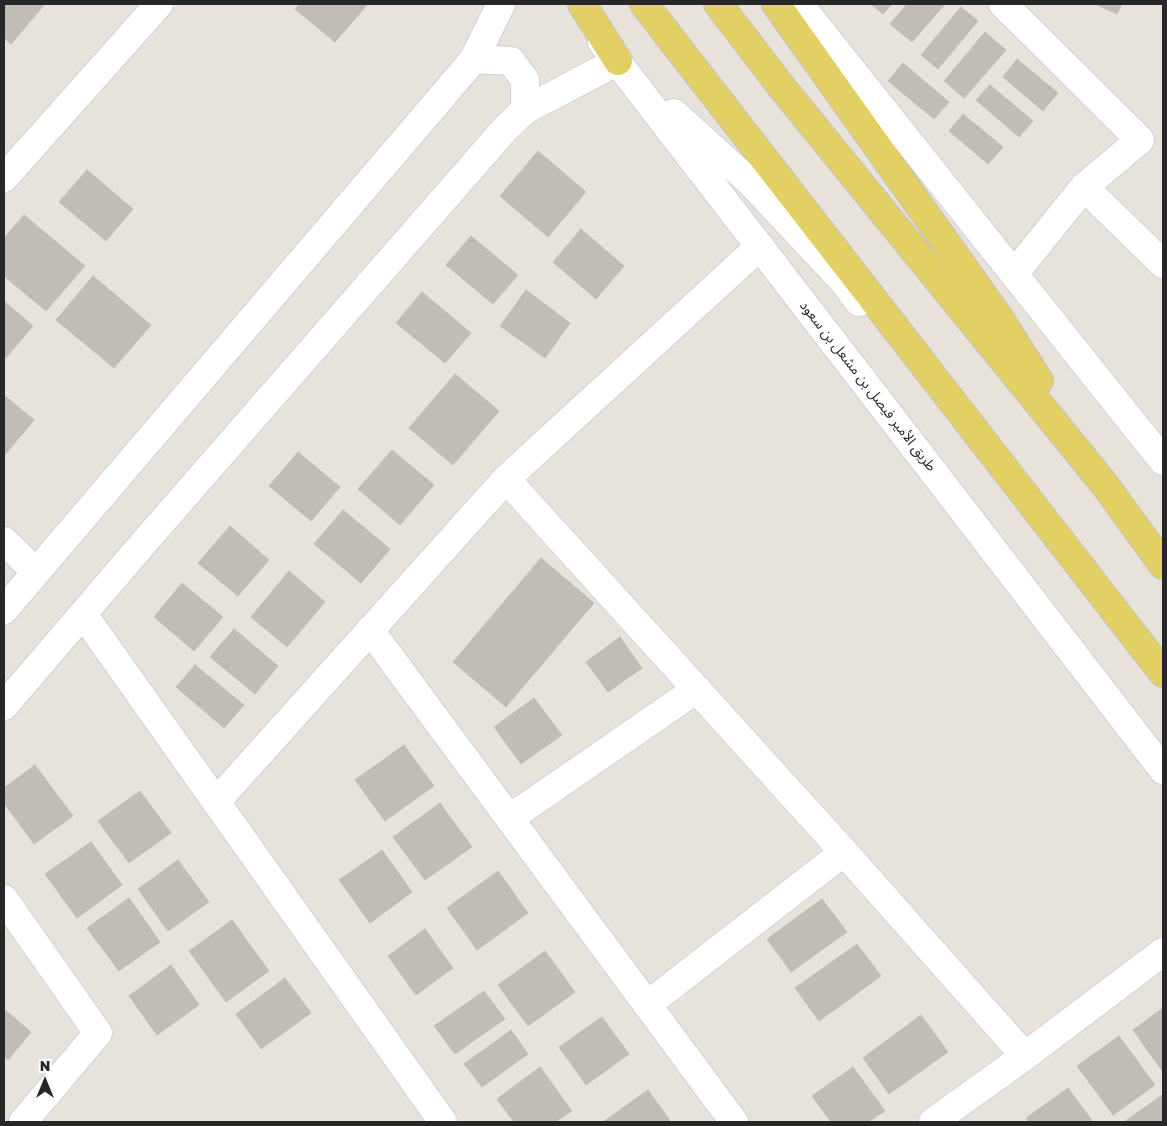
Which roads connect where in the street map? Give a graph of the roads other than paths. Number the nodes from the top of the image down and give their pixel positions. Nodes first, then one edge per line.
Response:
1 (159, 4) edge
2 (501, 4) edge
3 (572, 4) edge
4 (582, 4) edge
5 (644, 4) edge
6 (718, 4) edge
7 (776, 4) edge
8 (799, 4) edge
9 (1003, 4) edge
10 (474, 59) junction
11 (618, 61) junction
12 (525, 110) junction
13 (4, 178) edge
14 (1084, 186) junction
15 (760, 246) junction
16 (1163, 264) edge
17 (1014, 274) junction
18 (979, 436) junction
19 (1163, 461) edge
20 (506, 479) junction
21 (1105, 486) junction
22 (4, 541) edge
23 (1163, 564) edge
24 (36, 572) junction
25 (4, 610) edge
26 (83, 614) junction
27 (370, 630) junction
28 (1163, 673) edge
29 (697, 689) junction
30 (4, 706) edge
31 (1163, 770) edge
32 (216, 802) junction
33 (510, 818) junction
34 (844, 852) junction
35 (4, 899) edge
36 (1163, 952) edge
37 (647, 1005) junction
38 (1025, 1056) junction
39 (23, 1122) edge
40 (443, 1122) edge
41 (734, 1122) edge
42 (932, 1122) edge

1 - 13 street
2 - 10 street
3 - 11 street, طريق الأمير فيصل بن مشعل بن سعود
4 - 11 main road
5 - 18 main road
6 - 21 main road
7 - 21 main road
8 - 17 street
9 - 14 street
10 - 12 street
10 - 24 street
11 - 12 street
11 - 15 street, طريق الأمير فيصل بن مشعل بن سعود
11 - 18 street
12 - 26 street
14 - 16 street
14 - 17 street
15 - 20 street
15 - 31 street, طريق الأمير فيصل بن مشعل بن سعود
17 - 19 street
18 - 28 main road
20 - 27 street
20 - 29 street
21 - 23 main road
22 - 24 street
24 - 25 street
26 - 30 street
26 - 32 street
27 - 32 street
27 - 33 street
29 - 33 street
29 - 34 street
32 - 40 street
33 - 37 street
34 - 37 street
34 - 38 street
35 - 39 street
36 - 38 street
37 - 41 street
38 - 42 street

